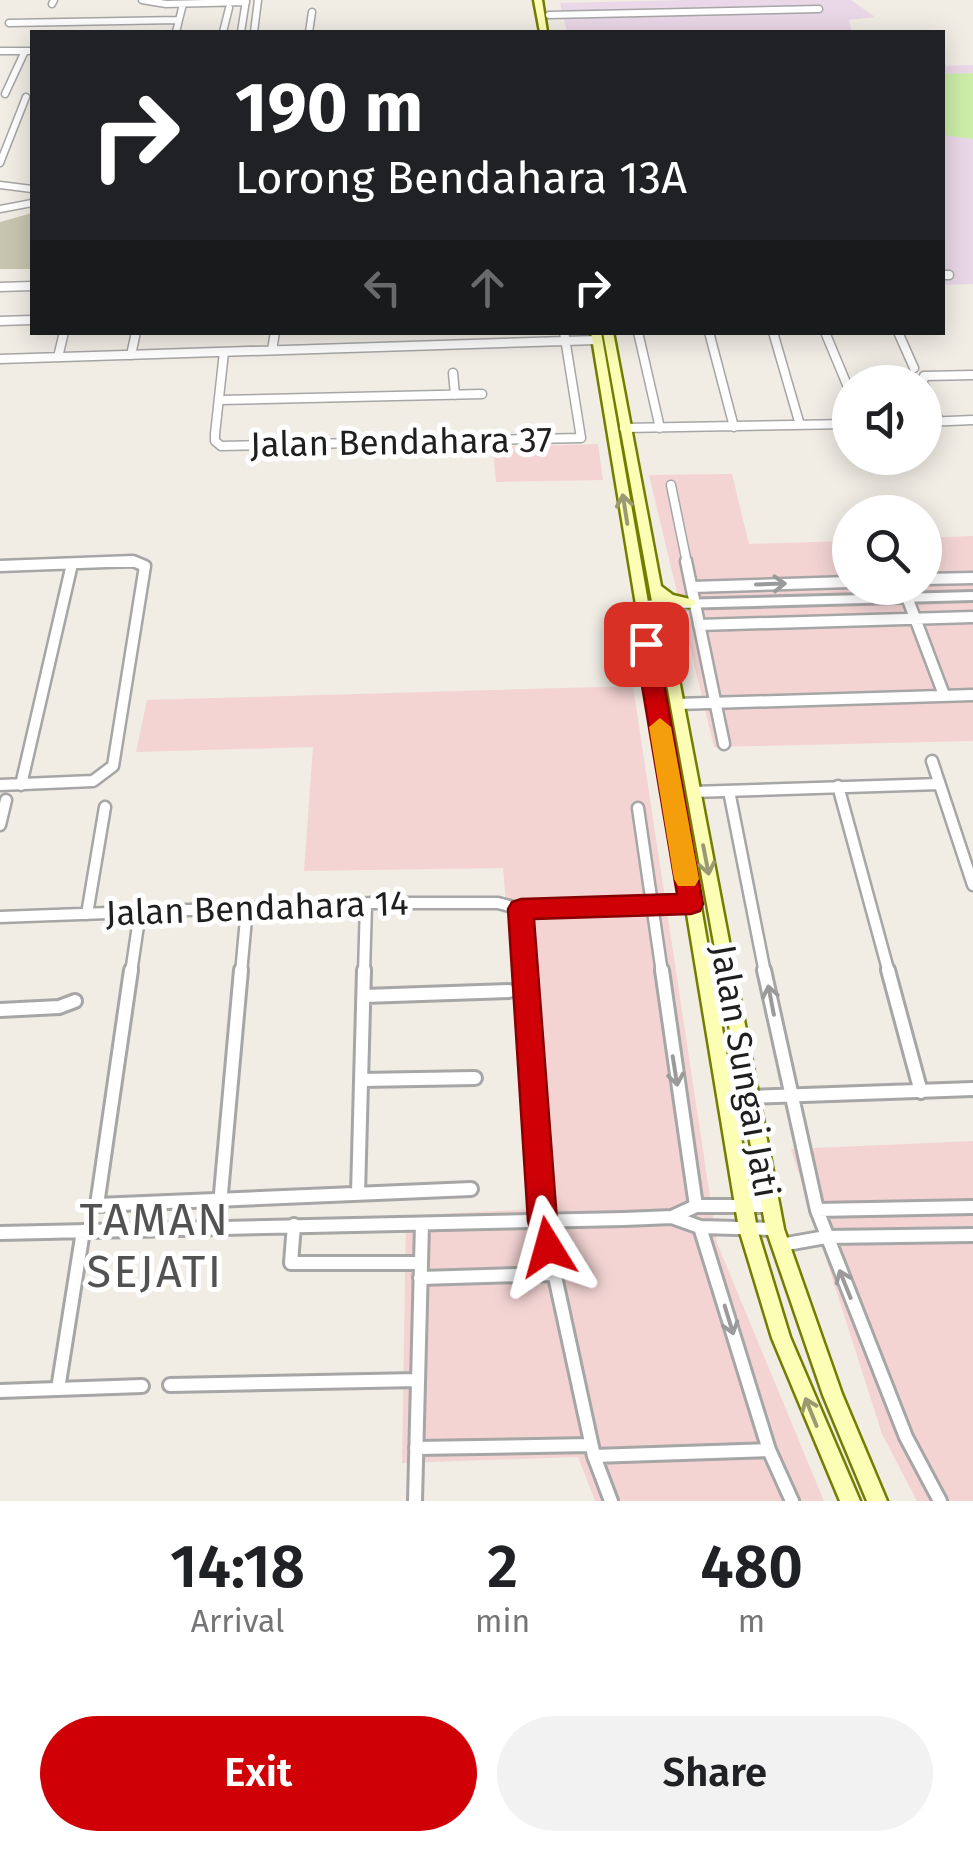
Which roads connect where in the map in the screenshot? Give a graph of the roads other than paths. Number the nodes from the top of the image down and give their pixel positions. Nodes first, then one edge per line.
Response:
1 (142, 0) edge
2 (258, 0) edge
3 (538, 0) edge
4 (546, 0) edge
5 (246, 1) edge
6 (183, 4) junction
7 (229, 4) edge
8 (819, 9) dead end
9 (312, 12) dead end
10 (549, 14) junction
11 (179, 20) junction
12 (8, 23) dead end
13 (176, 30) edge
14 (224, 30) edge
15 (241, 30) edge
16 (254, 30) edge
17 (309, 30) edge
18 (544, 30) edge
19 (552, 30) edge
20 (0, 51) edge
21 (29, 51) edge
22 (6, 94) dead end
23 (26, 97) dead end
24 (0, 162) edge
25 (0, 185) edge
26 (30, 189) edge
27 (0, 200) edge
28 (30, 202) edge
29 (30, 202) edge
30 (0, 210) edge
31 (30, 286) edge
32 (0, 288) edge
33 (30, 320) edge
34 (0, 321) edge
35 (63, 335) edge
36 (135, 335) edge
37 (274, 335) edge
38 (342, 335) edge
39 (412, 335) edge
40 (486, 335) edge
41 (600, 335) edge
42 (639, 335) edge
43 (710, 335) edge
44 (774, 335) edge
45 (825, 335) edge
46 (899, 335) edge
47 (564, 337) edge
48 (486, 343) junction
49 (412, 346) junction
50 (341, 348) junction
51 (272, 350) junction
52 (224, 352) junction
53 (131, 355) junction
54 (58, 357) junction
55 (0, 359) edge
56 (838, 365) edge
57 (913, 365) edge
58 (453, 373) dead end
59 (973, 374) edge
60 (942, 380) edge
61 (482, 394) dead end
62 (455, 395) junction
63 (220, 400) junction
64 (973, 420) edge
65 (942, 421) edge
66 (832, 424) edge
67 (800, 425) junction
68 (734, 427) junction
69 (624, 428) junction
70 (660, 428) junction
71 (672, 484) dead end
72 (72, 564) junction
73 (0, 566) edge
74 (973, 578) edge
75 (942, 579) edge
76 (832, 583) edge
77 (654, 586) junction
78 (692, 587) junction
79 (973, 596) edge
80 (942, 597) edge
81 (832, 600) edge
82 (692, 603) junction
83 (658, 604) junction
84 (640, 605) junction
85 (910, 605) edge
86 (973, 616) edge
87 (915, 618) junction
88 (699, 624) junction
89 (662, 626) junction
90 (973, 694) edge
91 (944, 696) junction
92 (716, 703) junction
93 (677, 704) junction
94 (724, 744) dead end
95 (932, 762) dead end
96 (939, 784) junction
97 (0, 785) edge
98 (21, 785) junction
99 (838, 786) junction
100 (729, 790) junction
101 (693, 792) junction
102 (6, 800) dead end
103 (105, 807) dead end
104 (638, 808) dead end
105 (0, 825) edge
106 (973, 885) edge
107 (366, 904) junction
108 (691, 904) junction
109 (652, 905) junction
110 (247, 908) junction
111 (517, 908) junction
112 (140, 912) junction
113 (87, 914) junction
114 (0, 917) edge
115 (508, 991) dead end
116 (364, 996) junction
117 (74, 1001) dead end
118 (0, 1010) edge
119 (475, 1078) dead end
120 (362, 1080) junction
121 (973, 1088) edge
122 (921, 1092) junction
123 (789, 1096) junction
124 (750, 1097) junction
125 (471, 1189) dead end
126 (358, 1194) junction
127 (220, 1199) junction
128 (696, 1206) junction
129 (770, 1206) junction
130 (743, 1207) junction
131 (973, 1208) edge
132 (817, 1210) junction
133 (672, 1217) junction
134 (543, 1221) junction
135 (422, 1224) junction
136 (294, 1225) junction
137 (218, 1227) junction
138 (700, 1227) junction
139 (748, 1229) junction
140 (84, 1230) junction
141 (0, 1233) edge
142 (973, 1235) edge
143 (778, 1237) junction
144 (826, 1237) junction
145 (420, 1270) junction
146 (554, 1274) junction
147 (418, 1380) junction
148 (142, 1386) dead end
149 (170, 1386) dead end
150 (58, 1389) junction
151 (0, 1391) edge
152 (416, 1448) junction
153 (592, 1450) junction
154 (769, 1450) junction
155 (415, 1501) edge
156 (611, 1501) edge
157 (792, 1501) edge
158 (850, 1501) edge
159 (877, 1501) edge
160 (940, 1501) edge

1 - 6 street
2 - 16 street
3 - 18 main road
4 - 10 main road
5 - 7 street
5 - 15 street
6 - 7 street
6 - 11 street
7 - 14 street
8 - 10 street
9 - 17 street
10 - 19 main road
11 - 12 street
11 - 13 street
20 - 21 street
21 - 22 street
23 - 24 street
25 - 26 street
27 - 28 street
29 - 30 street
31 - 32 street
33 - 34 street
35 - 54 street
36 - 53 street
37 - 51 street
38 - 50 street
39 - 49 street
40 - 48 street
41 - 47 street
41 - 69 main road, Jalan Sungai Jati
84 -> 41 main road, Jalan Sungai Jati
42 - 70 street
43 - 68 street
44 - 67 street
45 - 56 street
46 - 57 street
47 - 48 street
47 - 63 street, Jalan Bendahara 37
48 - 49 street
49 - 50 street
50 - 51 street
51 - 52 street
52 - 53 street
52 - 63 street
53 - 54 street
54 - 55 street
58 - 62 street
59 - 60 street
61 - 62 street
62 - 63 street
64 - 65 street
66 - 67 street
67 - 68 street
68 - 70 street
69 - 70 street
69 - 77 main road, Jalan Sungai Jati
71 - 78 street
72 - 73 street
72 - 98 street
72 - 98 street
74 - 75 street
78 -> 76 street
77 - 82 main road
77 - 83 main road, Jalan Sungai Jati
78 - 82 street
79 - 80 street
81 - 82 street
82 - 83 street
82 - 88 street
82 - 89 main road
83 - 84 street
83 - 89 main road, Jalan Sungai Jati
84 - 108 main road, Jalan Sungai Jati
85 - 87 street
86 - 87 street
87 - 88 street
87 - 91 street
88 - 92 street
89 - 93 main road, Jalan Sungai Jati
90 - 91 street
91 - 92 street
92 - 93 street
92 - 94 street
93 - 101 main road, Jalan Sungai Jati
95 - 96 street
96 - 99 street
96 - 106 street
97 - 98 street
99 - 100 street
99 - 122 street
100 - 101 street
123 -> 100 street
101 -> 124 main road, Jalan Sungai Jati
102 - 105 street
103 - 113 street
104 - 109 street
107 - 110 street, Jalan Bendahara 14
107 - 111 street, Jalan Bendahara 14
107 - 116 street
108 - 109 street, Jalan Bendahara 14
108 - 130 main road, Jalan Sungai Jati
109 - 111 street, Jalan Bendahara 14
109 -> 128 street
110 - 112 street, Jalan Bendahara 14
110 - 127 street
111 - 134 street
112 - 113 street, Jalan Bendahara 14
112 - 127 street
113 - 114 street, Jalan Bendahara 14
115 - 116 street
116 - 120 street
117 - 118 street
119 - 120 street
120 - 126 street
121 - 122 street
122 - 123 street
123 - 124 street
123 - 132 street
124 - 129 main road, Jalan Sungai Jati
125 - 126 street
126 - 127 street
127 - 137 street
128 - 130 street
128 - 133 street
129 - 130 street
129 - 143 main road, Jalan Sungai Jati
130 - 139 main road, Jalan Sungai Jati
131 - 132 street
132 - 144 street
133 - 134 street
133 - 138 street
134 - 135 street
134 - 146 street
135 - 136 street
135 - 145 street
136 - 137 street
136 - 145 street
137 - 140 street
138 - 139 street
138 -> 154 street
139 - 143 street
158 -> 139 main road, Jalan Sungai Jati
140 - 141 street
140 - 150 street
142 - 144 street
143 - 144 street
143 - 159 main road, Jalan Sungai Jati
160 -> 144 street
145 - 146 street
145 - 147 street
146 - 153 street
147 - 149 street
147 - 152 street
148 - 150 street
150 - 151 street
152 - 153 street
152 - 155 street
153 - 154 street
153 - 156 street
154 - 157 street

